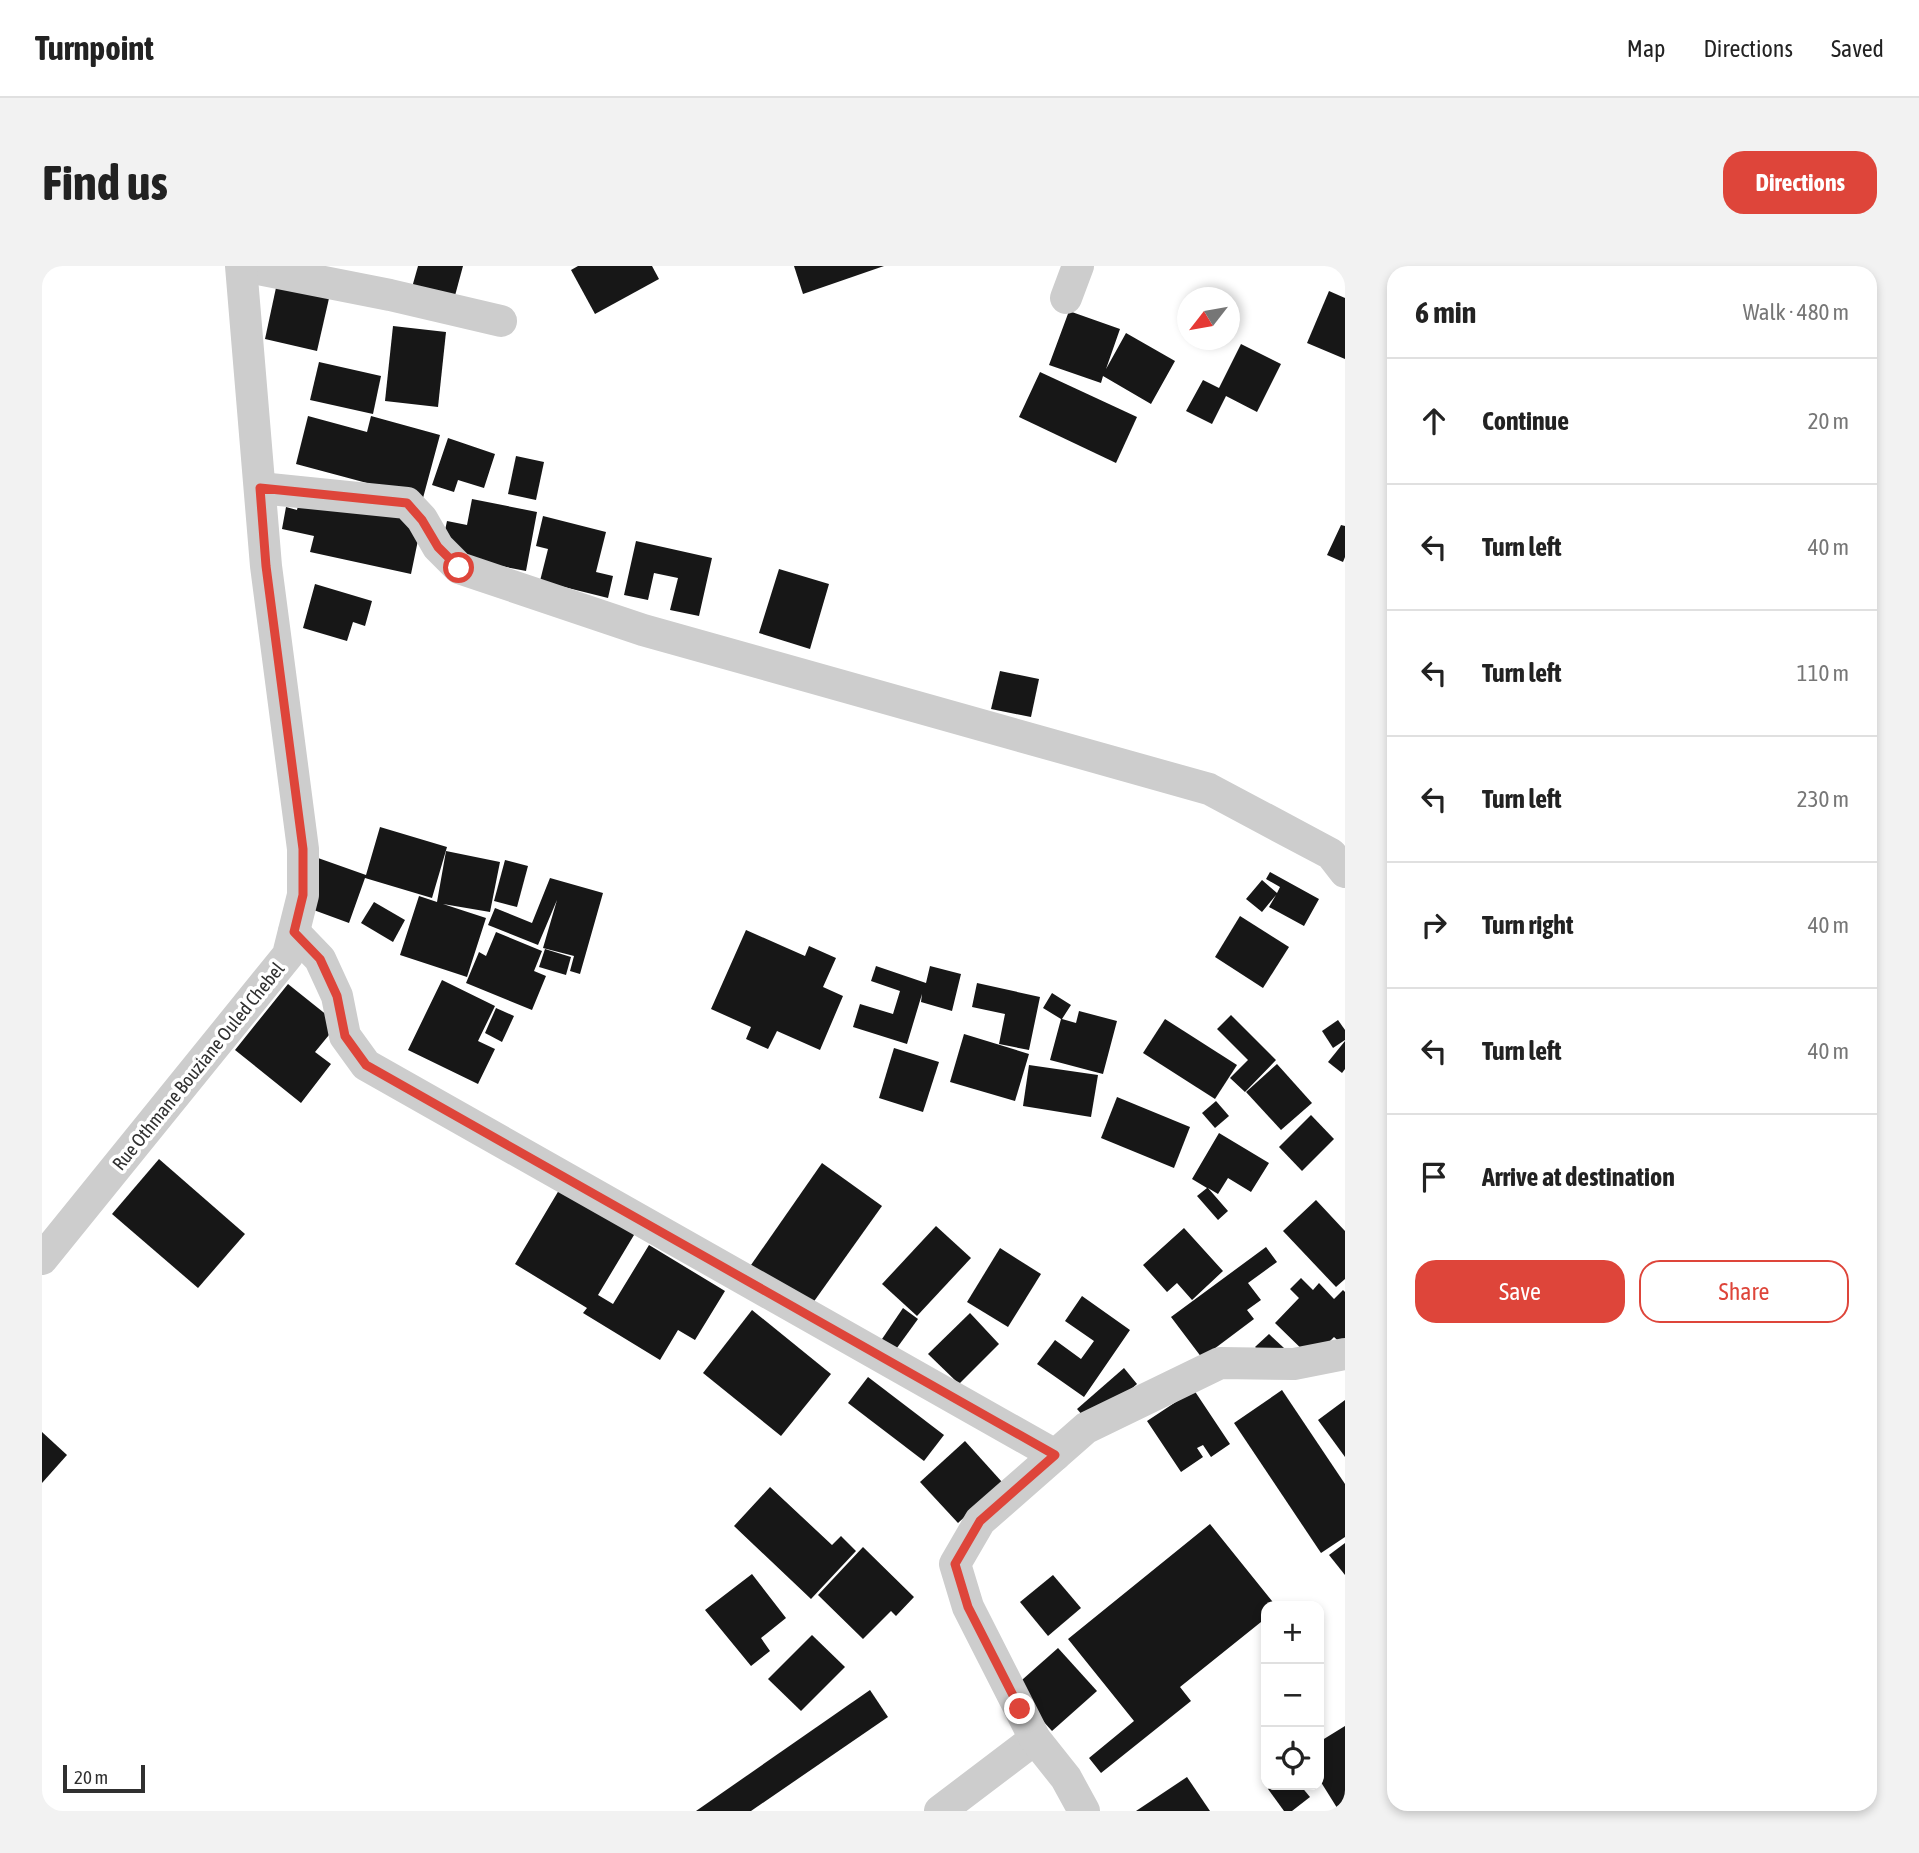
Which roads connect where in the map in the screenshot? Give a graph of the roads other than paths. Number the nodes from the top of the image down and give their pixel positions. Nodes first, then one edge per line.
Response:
1 (242, 266) edge
2 (1078, 266) edge
3 (1066, 298) dead end
4 (501, 321) dead end
5 (260, 488) junction
6 (1345, 872) edge
7 (294, 932) junction
8 (42, 1259) edge
9 (1345, 1354) edge
10 (1055, 1455) junction
11 (1035, 1739) junction
12 (940, 1811) edge
13 (1084, 1811) edge

1 - 4 street
1 - 5 street, Rue Othmane Bouziane Ouled Chebel
2 - 3 street
5 - 6 street
5 - 7 street, Rue Othmane Bouziane Ouled Chebel
7 - 8 street, Rue Othmane Bouziane Ouled Chebel
7 - 10 street
9 - 10 street
10 - 11 street
11 - 12 street
11 - 13 street

